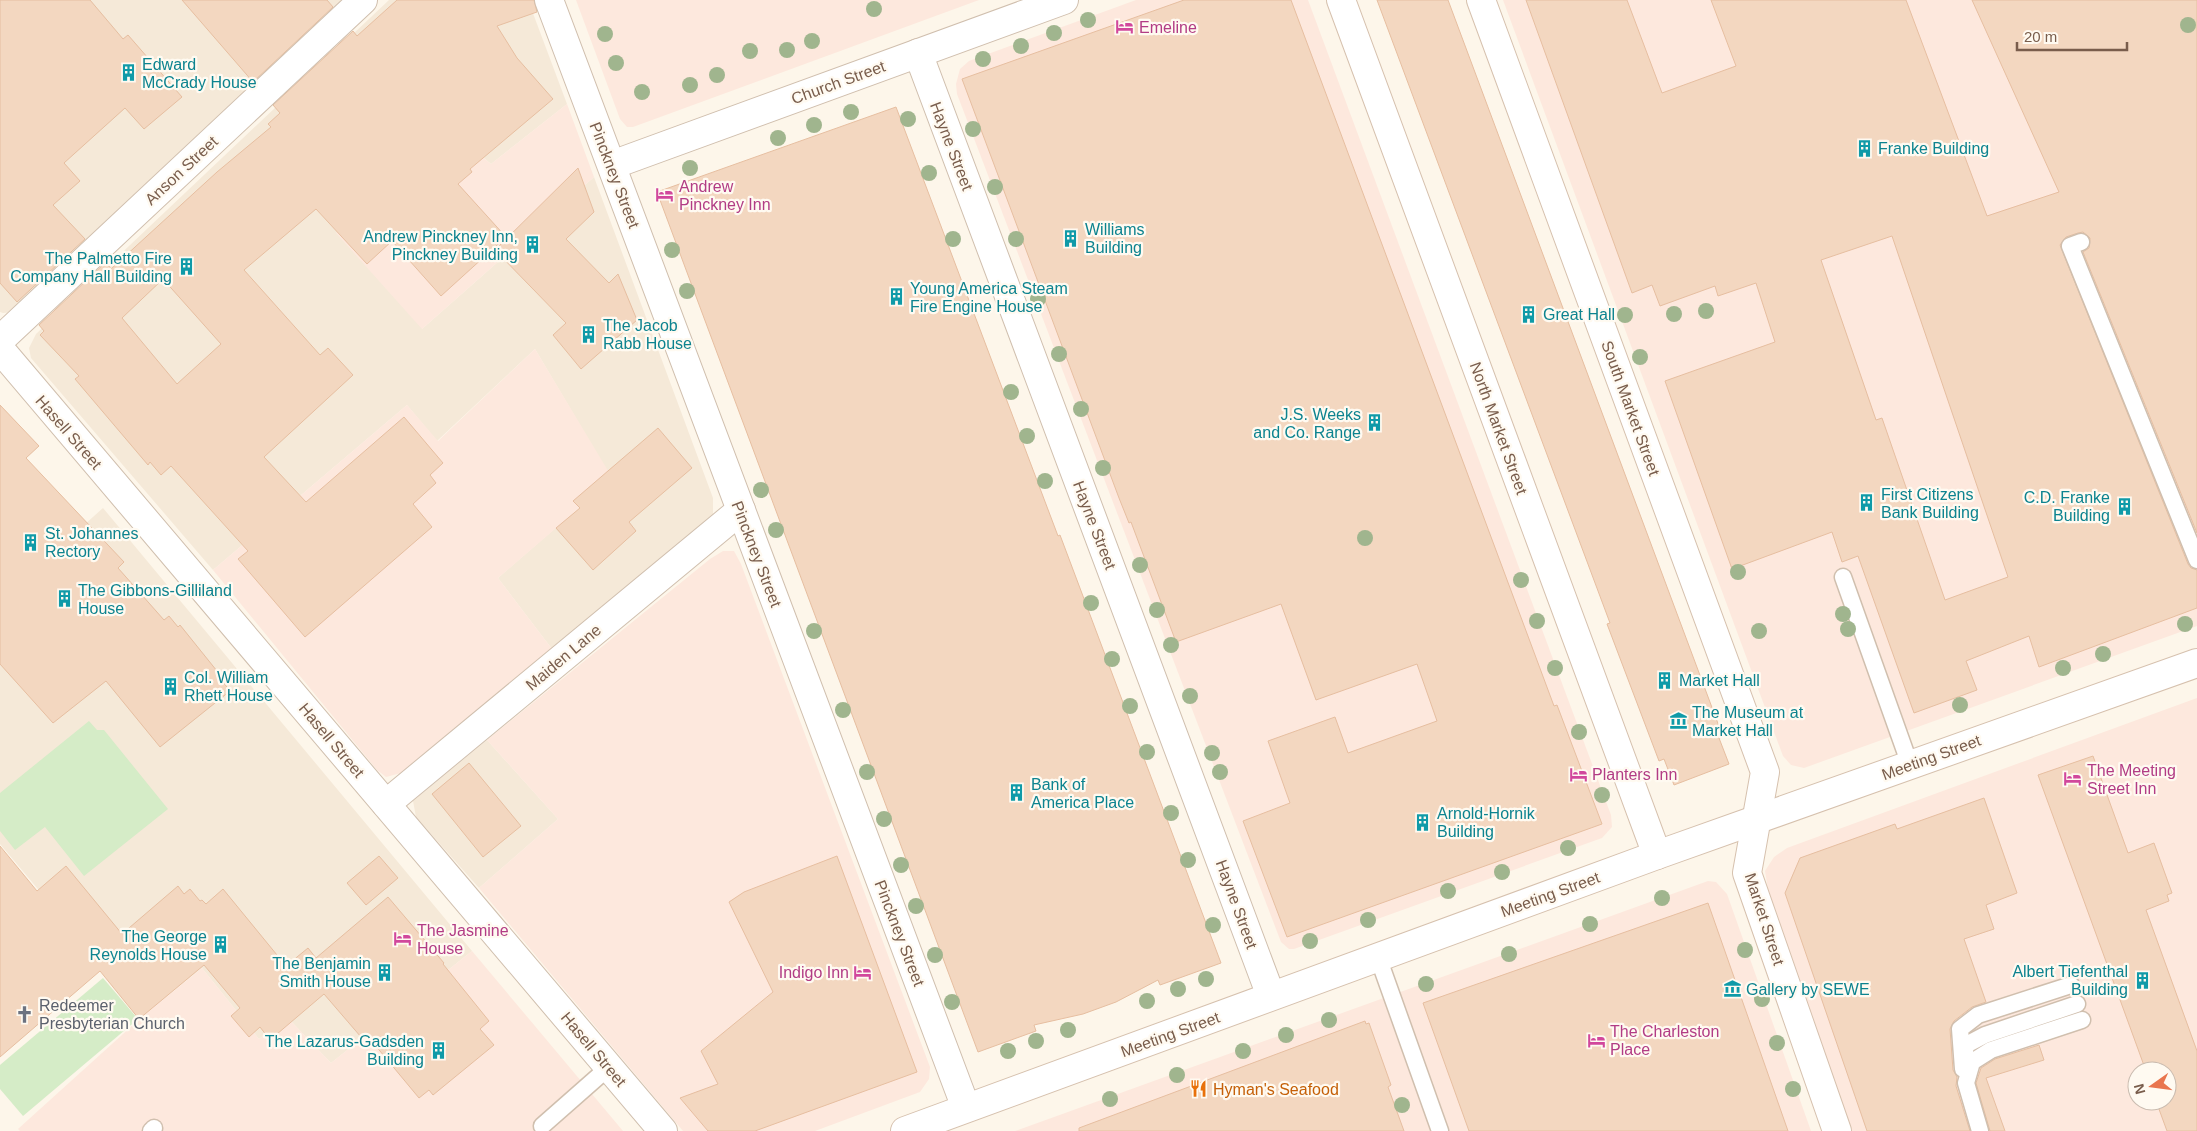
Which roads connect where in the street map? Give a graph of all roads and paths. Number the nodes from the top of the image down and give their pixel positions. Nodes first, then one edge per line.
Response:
1 (363, 0) edge
2 (549, 0) edge
3 (1064, 0) edge
4 (1341, 0) edge
5 (1481, 0) edge
6 (918, 53) junction
7 (612, 165) junction
8 (2081, 242) dead end
9 (0, 340) edge
10 (0, 349) edge
11 (741, 510) junction
12 (2197, 560) edge
13 (1843, 577) dead end
14 (2197, 663) edge
15 (1910, 765) junction
16 (386, 804) junction
17 (1757, 819) junction
18 (1657, 855) junction
19 (1378, 957) junction
20 (2070, 985) dead end
21 (1271, 996) junction
22 (2077, 1004) dead end
23 (2082, 1020) dead end
24 (609, 1067) junction
25 (1964, 1076) junction
26 (966, 1108) junction
27 (542, 1126) dead end
28 (663, 1131) edge
29 (904, 1131) edge
30 (1440, 1131) edge
31 (1838, 1131) edge
32 (1980, 1131) edge

1 - 9 street, Anson Street
2 - 7 street, Pinckney Street
3 - 6 street, Church Street
4 - 18 street, North Market Street
5 - 17 street, South Market Street
6 - 7 street, Church Street
6 - 21 street, Hayne Street
7 - 11 street, Pinckney Street
8 - 12 lane
10 - 16 street, Hasell Street
11 - 16 street, Maiden Lane
11 - 26 street, Pinckney Street
13 - 15 lane
14 - 15 street, Meeting Street
15 - 17 street, Meeting Street
16 - 24 street, Hasell Street
17 - 18 street, Meeting Street
17 - 31 street, Market Street
18 - 19 street, Meeting Street
19 - 21 street, Meeting Street
19 - 30 lane
20 - 25 lane
21 - 26 street, Meeting Street
22 - 25 lane
23 - 25 lane
24 - 27 lane
24 - 28 street, Hasell Street
25 - 32 lane
26 - 29 street, Meeting Street

